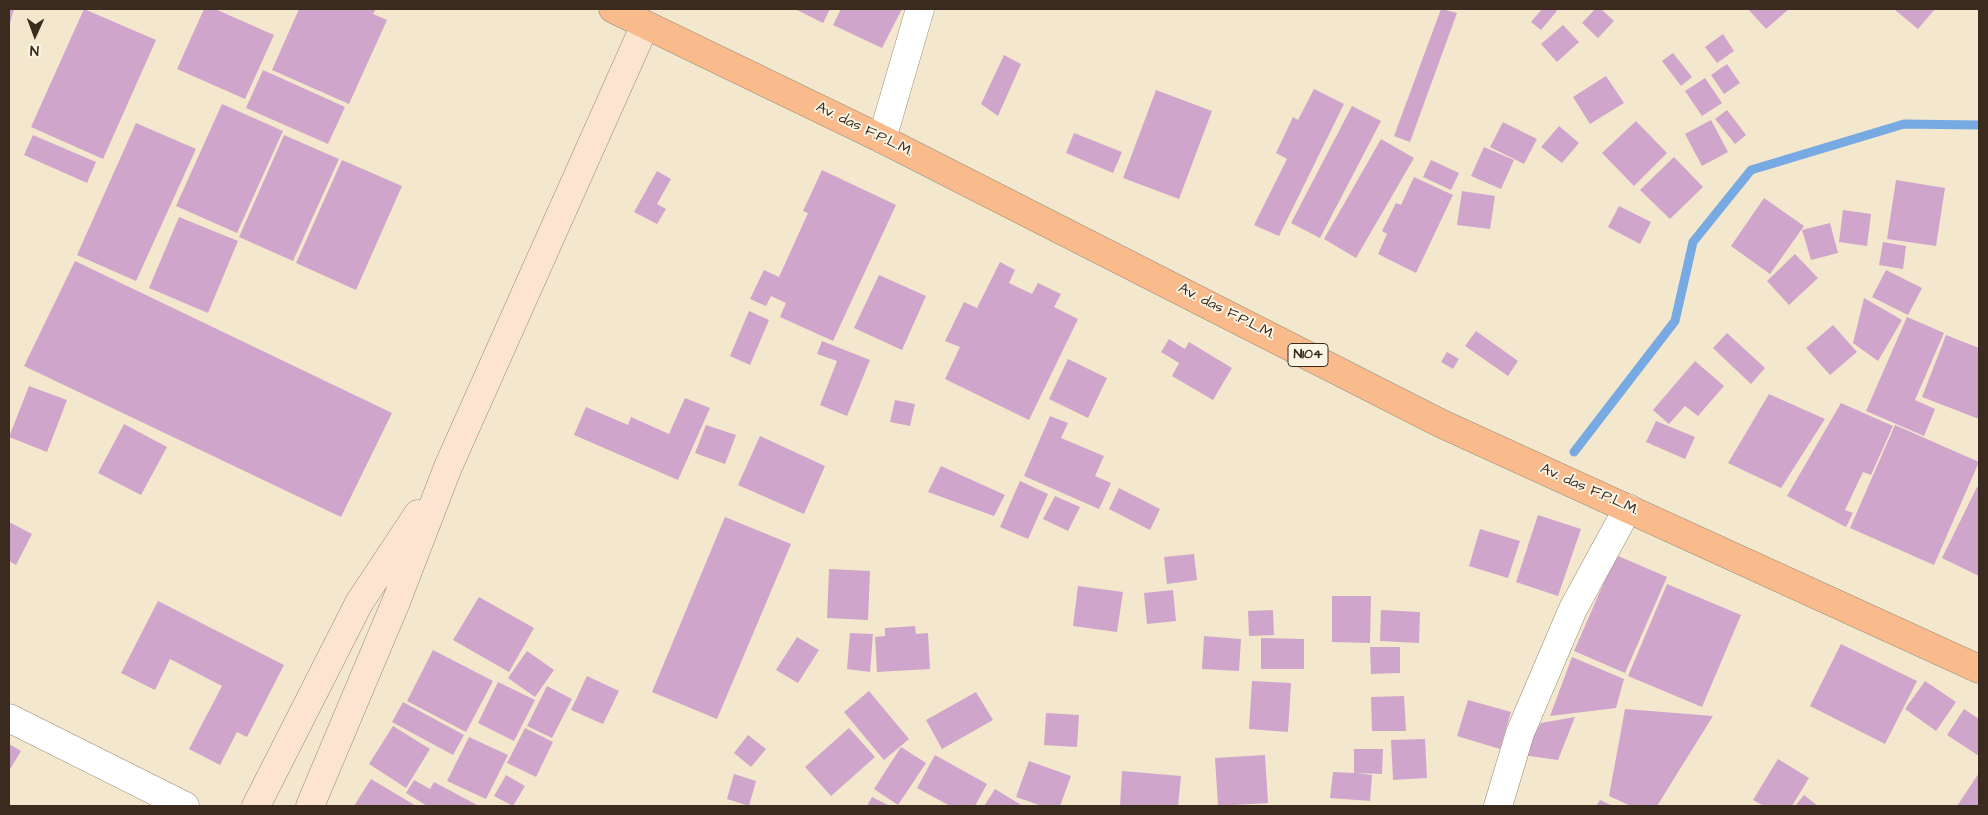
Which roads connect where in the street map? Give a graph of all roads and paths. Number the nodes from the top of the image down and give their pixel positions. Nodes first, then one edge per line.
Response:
1 (613, 9) edge
2 (920, 9) edge
3 (645, 25) junction
4 (882, 139) junction
5 (448, 467) junction
6 (1628, 508) junction
7 (1979, 669) edge
8 (9, 718) edge
9 (185, 806) edge
10 (256, 806) edge
11 (310, 806) edge
12 (1498, 806) edge

1 - 3 main road, Av. das F.P.L.M. / N104
2 - 4 street
3 - 4 main road, Av. das F.P.L.M. / N104
3 - 5 street
4 - 6 main road, Av. das F.P.L.M. / N104
5 - 10 street
5 - 11 street
6 - 7 main road, Av. das F.P.L.M. / N104
6 - 12 street
8 - 9 street

